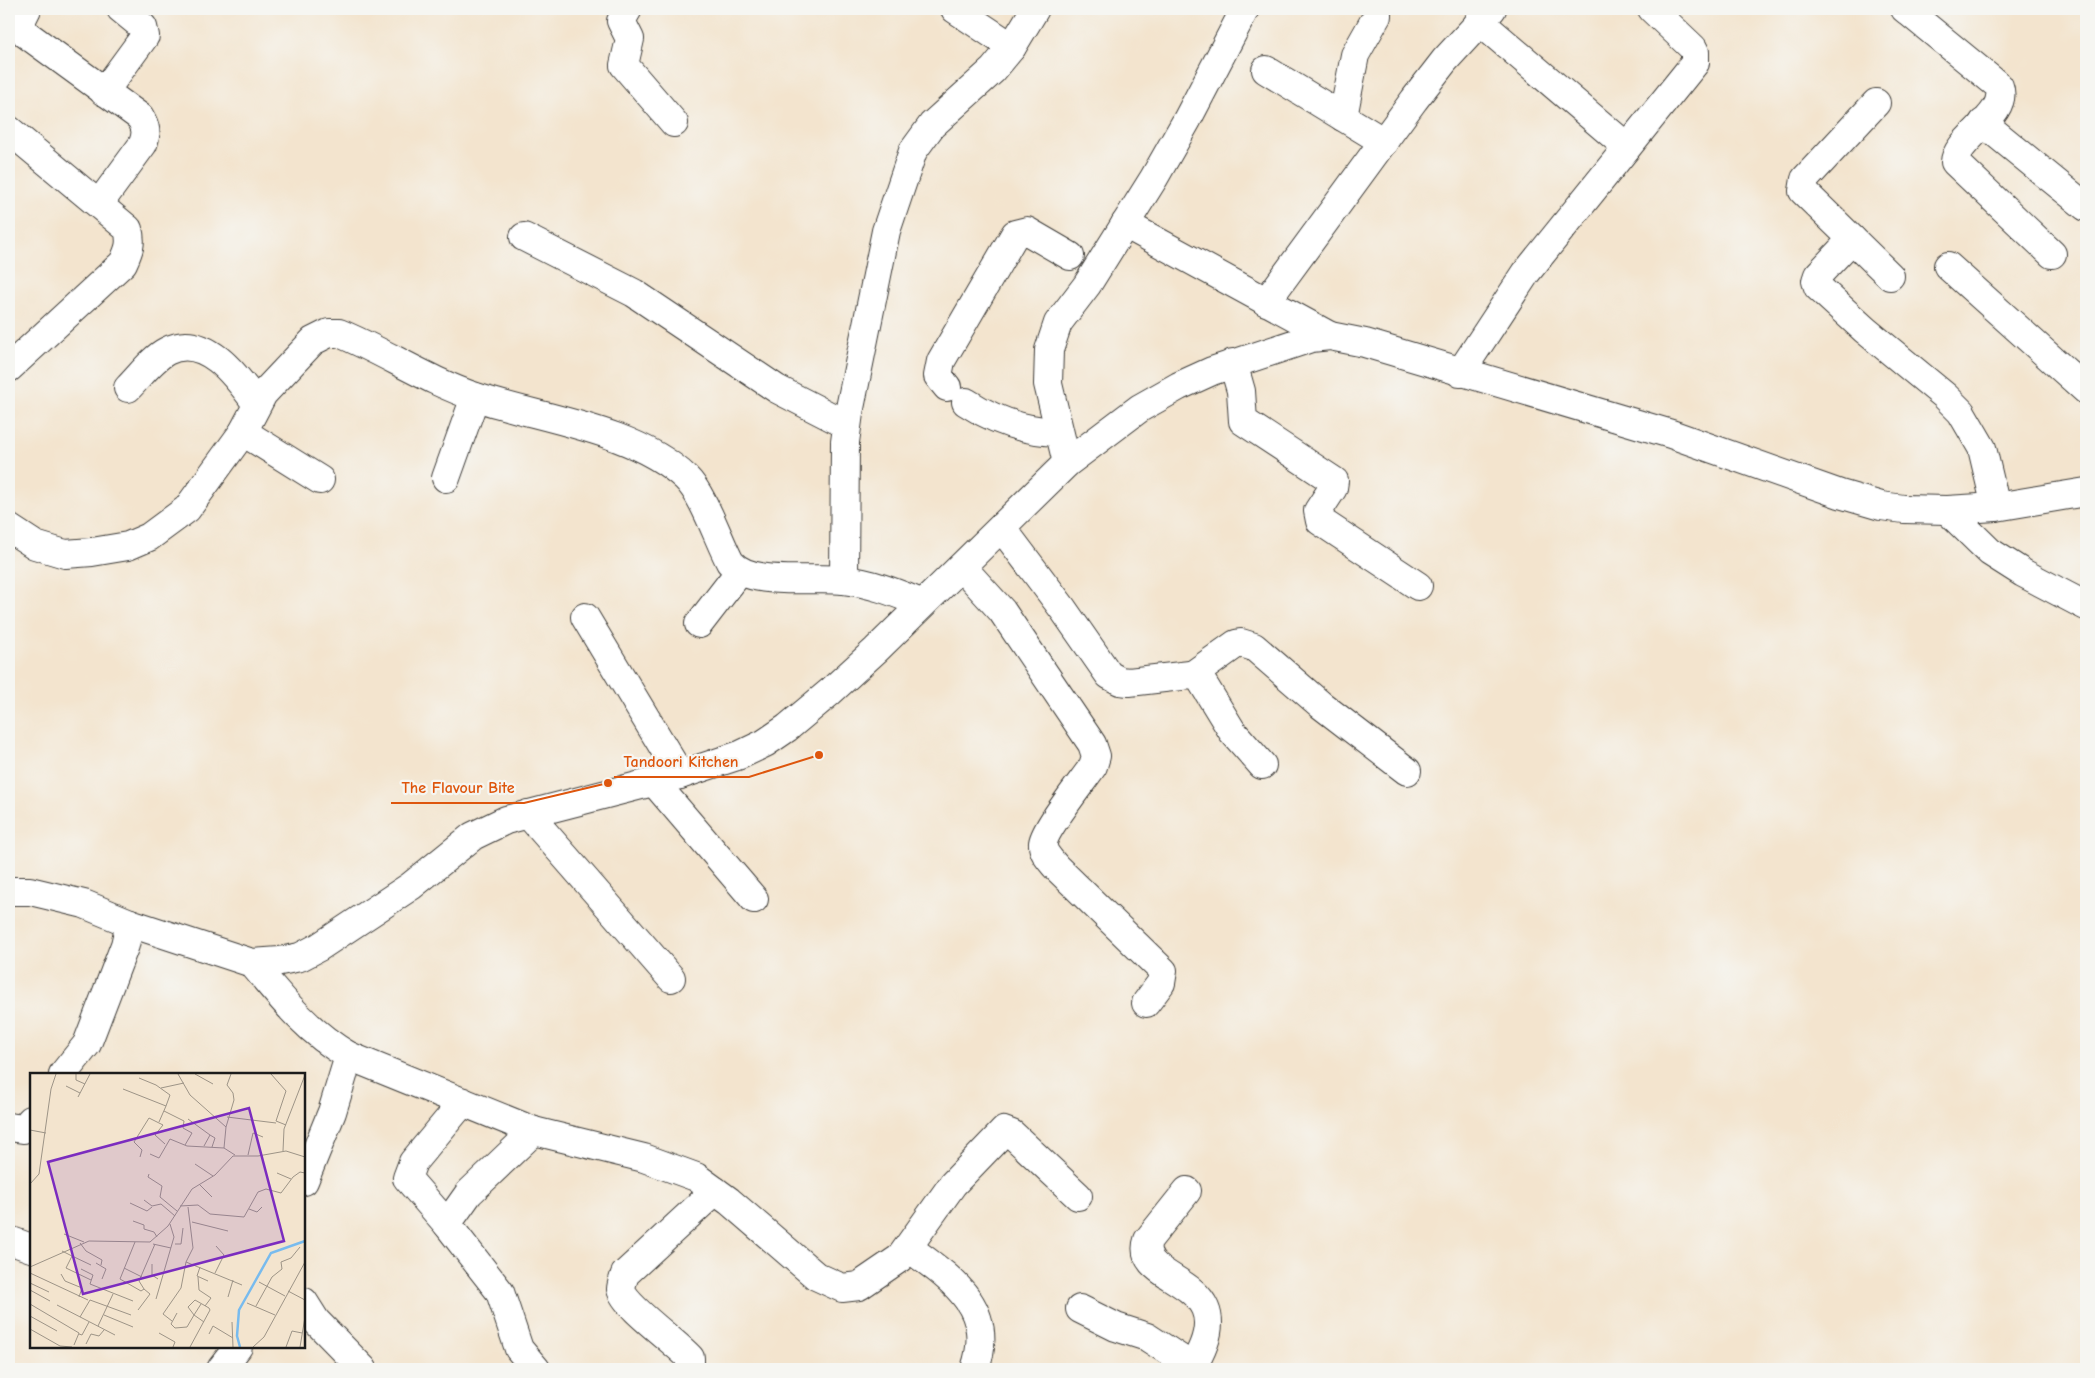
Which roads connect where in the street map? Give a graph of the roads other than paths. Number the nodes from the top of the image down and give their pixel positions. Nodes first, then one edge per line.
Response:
1 (27, 9) edge
2 (121, 9) edge
3 (628, 9) edge
4 (955, 9) edge
5 (1035, 9) edge
6 (1245, 9) edge
7 (1377, 9) edge
8 (1652, 9) edge
9 (1905, 9) edge
10 (1485, 15) edge
11 (1012, 47) junction
12 (1266, 70) dead end
13 (104, 92) junction
14 (1876, 103) dead end
15 (1343, 117) junction
16 (674, 123) dead end
17 (1983, 124) junction
18 (9, 130) edge
19 (1384, 142) junction
20 (1627, 147) junction
21 (99, 204) junction
22 (2086, 207) edge
23 (1124, 224) junction
24 (524, 237) dead end
25 (1852, 239) junction
26 (2052, 254) dead end
27 (1070, 256) dead end
28 (1948, 266) dead end
29 (1890, 276) dead end
30 (1266, 302) junction
31 (1330, 336) junction
32 (1233, 363) junction
33 (9, 368) edge
34 (1460, 373) junction
35 (128, 388) dead end
36 (2086, 390) edge
37 (475, 397) junction
38 (256, 404) junction
39 (847, 425) junction
40 (242, 432) junction
41 (1058, 432) junction
42 (1067, 463) junction
43 (446, 478) dead end
44 (320, 480) dead end
45 (2086, 492) edge
46 (1996, 507) junction
47 (1947, 510) junction
48 (1002, 528) junction
49 (9, 531) edge
50 (962, 567) junction
51 (740, 571) junction
52 (844, 580) junction
53 (1418, 586) dead end
54 (921, 603) junction
55 (2086, 606) edge
56 (585, 616) dead end
57 (699, 624) dead end
58 (1194, 674) junction
59 (1262, 765) dead end
60 (1407, 771) dead end
61 (680, 775) junction
62 (654, 782) junction
63 (528, 814) junction
64 (9, 891) edge
65 (754, 899) dead end
66 (130, 923) junction
67 (252, 962) junction
68 (671, 978) dead end
69 (1146, 1003) dead end
70 (349, 1056) junction
71 (64, 1073) edge
72 (463, 1102) junction
73 (30, 1121) edge
74 (9, 1128) edge
75 (534, 1131) junction
76 (305, 1179) edge
77 (715, 1191) junction
78 (1187, 1191) dead end
79 (1078, 1196) dead end
80 (447, 1224) junction
81 (9, 1240) edge
82 (30, 1248) edge
83 (909, 1248) junction
84 (305, 1304) edge
85 (1080, 1309) dead end
86 (1192, 1368) edge
87 (363, 1369) edge
88 (536, 1369) edge
89 (690, 1369) edge
90 (975, 1369) edge

1 - 13 street
2 - 13 street
3 - 16 street
4 - 11 street
5 - 11 street
6 - 23 street
7 - 15 street
8 - 20 street
9 - 17 street
10 - 19 street
10 - 20 street
11 - 39 street
12 - 15 street
13 - 21 street
14 - 25 street
15 - 19 street
17 - 22 street
17 - 26 street
18 - 21 street
19 - 30 street
20 - 34 street
21 - 33 street
23 - 30 street
23 - 41 street
24 - 39 street
25 - 29 street
25 - 46 street
27 - 41 street
28 - 36 street
30 - 31 street
31 - 32 street
31 - 34 street
32 - 42 street
32 - 53 street
34 - 47 street
35 - 38 street
37 - 38 street
37 - 43 street
37 - 51 street
38 - 40 street
39 - 52 street
40 - 44 street
40 - 49 street
41 - 42 street
42 - 48 street
45 - 46 street
46 - 47 street
47 - 55 street
48 - 50 street
48 - 58 street
50 - 54 street
50 - 69 street
51 - 52 street
51 - 57 street
52 - 54 street
54 - 61 street
56 - 61 street
58 - 59 street
58 - 60 street
61 - 62 street
62 - 63 street
62 - 65 street
63 - 67 street
63 - 68 street
64 - 66 street
66 - 67 street
66 - 71 street
67 - 70 street
70 - 72 street
70 - 76 street
72 - 75 street
72 - 80 street
73 - 74 street
75 - 77 street
75 - 80 street
77 - 83 street
77 - 89 street
78 - 86 street
79 - 83 street
80 - 88 street
81 - 82 street
83 - 90 street
84 - 87 street
85 - 86 street

